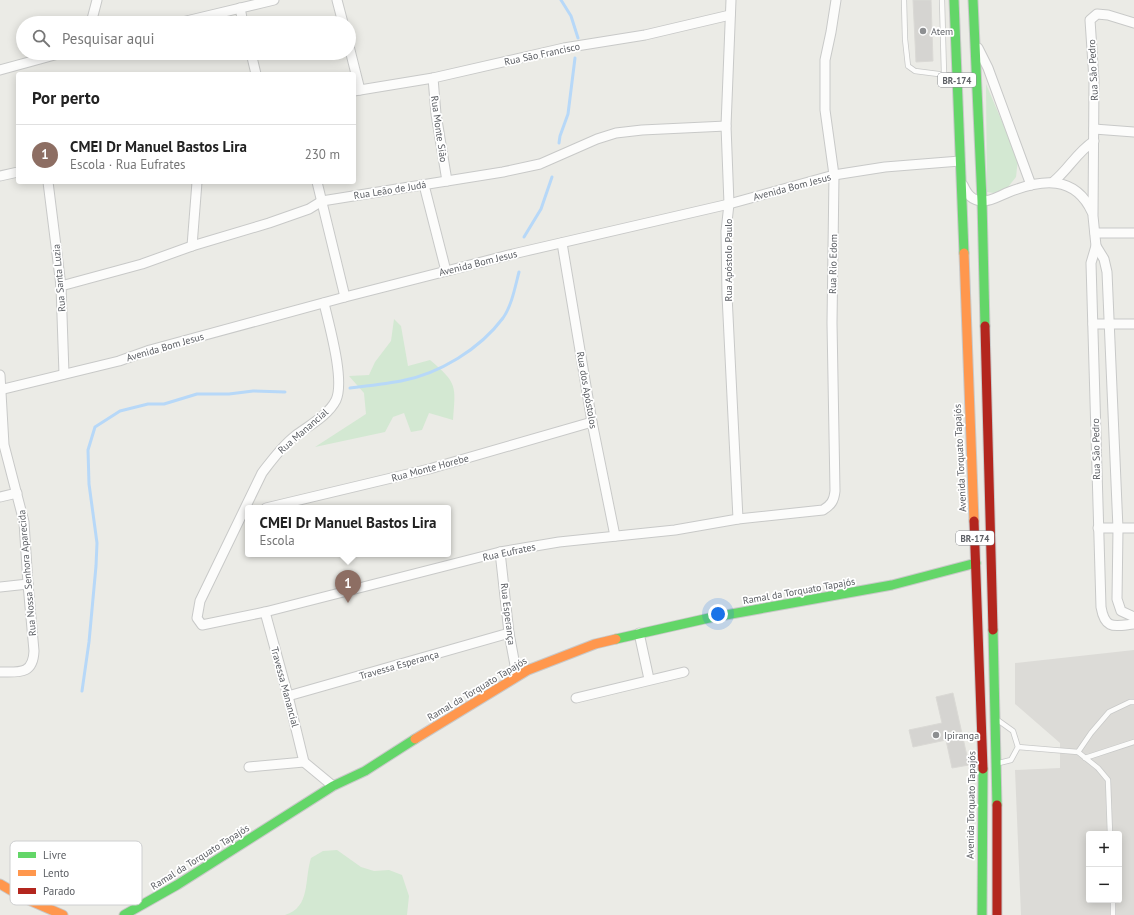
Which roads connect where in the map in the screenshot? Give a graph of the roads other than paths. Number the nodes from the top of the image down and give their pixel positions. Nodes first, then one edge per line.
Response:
1 (98, 0) edge
2 (229, 0) edge
3 (274, 0) edge
4 (337, 0) edge
5 (731, 0) edge
6 (836, 0) edge
7 (904, 0) edge
8 (942, 0) edge
9 (954, 0) edge
10 (973, 0) edge
11 (236, 9) junction
12 (730, 15) junction
13 (93, 16) edge
14 (207, 16) edge
15 (240, 16) edge
16 (341, 16) edge
17 (1134, 23) edge
18 (975, 42) junction
19 (45, 60) edge
20 (252, 60) edge
21 (352, 60) edge
22 (0, 70) edge
23 (21, 70) edge
24 (255, 72) edge
25 (354, 72) edge
26 (944, 74) junction
27 (957, 77) junction
28 (433, 78) junction
29 (357, 90) edge
30 (726, 126) junction
31 (1094, 129) junction
32 (1134, 132) edge
33 (1094, 141) junction
34 (960, 161) junction
35 (16, 172) edge
36 (834, 175) junction
37 (0, 176) edge
38 (447, 181) junction
39 (961, 181) junction
40 (1053, 182) junction
41 (48, 184) edge
42 (197, 184) edge
43 (318, 184) edge
44 (424, 185) junction
45 (1031, 185) junction
46 (322, 201) junction
47 (982, 201) junction
48 (729, 204) junction
49 (1093, 216) junction
50 (1095, 233) junction
51 (1134, 233) edge
52 (562, 243) junction
53 (192, 246) junction
54 (1096, 246) junction
55 (446, 271) junction
56 (61, 286) junction
57 (345, 297) junction
58 (324, 303) junction
59 (1093, 324) junction
60 (1134, 324) edge
61 (1110, 325) junction
62 (64, 374) junction
63 (0, 375) edge
64 (1, 390) edge
65 (592, 422) junction
66 (17, 493) junction
67 (0, 497) edge
68 (248, 505) edge
69 (279, 505) edge
70 (245, 511) edge
71 (809, 512) joint
72 (738, 519) junction
73 (1098, 528) junction
74 (1134, 528) edge
75 (1118, 529) junction
76 (615, 536) junction
77 (500, 552) junction
78 (976, 564) junction
79 (28, 584) junction
80 (0, 587) edge
81 (264, 612) junction
82 (1133, 619) edge
83 (215, 624) joint
84 (509, 633) junction
85 (639, 633) junction
86 (0, 672) edge
87 (684, 672) dead end
88 (517, 676) junction
89 (649, 679) junction
90 (288, 696) junction
91 (576, 698) dead end
92 (1134, 702) edge
93 (996, 719) junction
94 (1134, 742) edge
95 (1018, 747) junction
96 (1078, 752) junction
97 (1085, 758) junction
98 (304, 762) junction
99 (997, 763) junction
100 (249, 767) dead end
101 (333, 786) junction
102 (1110, 831) edge
103 (0, 884) edge
104 (10, 890) edge
105 (1113, 903) edge
106 (40, 905) edge
107 (142, 905) edge
108 (142, 905) edge
109 (63, 915) edge
110 (124, 915) edge
111 (982, 915) edge
112 (997, 915) edge
113 (1113, 915) edge

1 - 13 street
2 - 11 street
3 - 11 street
4 - 16 street
5 - 12 street, Rua Apóstolo Paulo
6 - 36 street, Rua Rio Edom
7 - 26 lane
8 - 26 lane
9 - 27 main road, Avenida Torquato Tapajós / BR-174
10 - 18 main road, BR-174
11 - 14 street
11 - 15 street
12 - 28 street, Rua São Francisco
12 - 30 street, Rua Apóstolo Paulo
17 - 31 street, Rua São Pedro
18 - 45 street
18 - 47 main road, BR-174
19 - 23 street
20 - 24 street
21 - 25 street
22 - 23 street
26 - 27 lane
27 - 34 main road, Avenida Torquato Tapajós / BR-174
28 - 29 street, Rua São Francisco
28 - 38 street, Rua Monte Sião
30 - 38 street, Rua Leão de Judá
30 - 48 street, Rua Apóstolo Paulo
31 - 32 street
31 - 33 street, Rua São Pedro
33 - 40 street
33 - 49 street, Rua São Pedro
34 - 36 street, Avenida Bom Jesus
34 - 39 main road, Avenida Torquato Tapajós / BR-174
35 - 37 street
36 - 48 street, Avenida Bom Jesus
36 - 71 street, Rua Rio Edom
38 - 44 street, Rua Leão de Judá
39 - 47 street
39 - 78 main road, Avenida Torquato Tapajós / BR-174
40 - 45 street
40 - 49 street
41 - 56 street, Rua Santa Luzia
42 - 53 street
43 - 46 street
44 - 46 street, Rua Leão de Judá
44 - 55 street
45 - 47 street
46 - 53 street, Rua Leão de Judá
46 - 57 street
47 - 93 main road, BR-174
48 - 52 street, Avenida Bom Jesus
48 - 72 street, Rua Apóstolo Paulo
49 - 50 street, Rua São Pedro
50 - 51 street
50 - 54 street, Rua São Pedro
52 - 55 street, Avenida Bom Jesus
52 - 65 street, Rua dos Apóstolos
53 - 56 street, Rua Leão de Judá
54 - 59 street, Rua São Pedro
54 - 61 street, Rua São Pedro
55 - 57 street, Avenida Bom Jesus
56 - 62 street, Rua Santa Luzia
57 - 58 street, Avenida Bom Jesus
58 - 62 street, Avenida Bom Jesus
58 - 68 street, Rua Manancial
59 - 61 street
59 - 73 street, Rua São Pedro
60 - 61 street
61 - 75 street, Rua São Pedro
62 - 64 street, Avenida Bom Jesus
63 - 64 street, Rua Nossa Senhora Aparecida
64 - 66 street, Rua Nossa Senhora Aparecida
65 - 69 street, Rua Monte Horebe
65 - 76 street, Rua dos Apóstolos
66 - 67 street
66 - 79 street, Rua Nossa Senhora Aparecida
70 - 83 street, Rua Manancial
71 - 72 street, Rua Eufrates
72 - 76 street, Rua Eufrates
73 - 75 street
73 - 82 street, Rua São Pedro
74 - 75 street
75 - 82 street, Rua São Pedro
76 - 77 street, Rua Eufrates
77 - 81 street, Rua Eufrates
77 - 84 street, Rua Esperança
78 - 85 main road, Ramal da Torquato Tapajós
78 - 111 main road, Avenida Torquato Tapajós / BR-174
79 - 80 street
79 - 86 street, Rua Nossa Senhora Aparecida
81 - 83 street, Rua Eufrates
81 - 90 street, Travessa Manancial
84 - 88 street, Rua Esperança
84 - 90 street, Travessa Esperança
85 - 88 main road, Ramal da Torquato Tapajós
85 - 89 street
87 - 89 street
88 - 101 main road, Ramal da Torquato Tapajós
89 - 91 street
90 - 98 street, Travessa Manancial
92 - 96 lane
93 - 95 lane
93 - 99 main road, BR-174
94 - 97 lane
95 - 96 lane
95 - 99 lane
96 - 97 lane
97 - 102 lane
98 - 100 street
98 - 101 street
99 - 112 main road, BR-174
101 - 107 main road, Ramal da Torquato Tapajós
103 - 104 main road
105 - 113 lane
106 - 109 main road
108 - 110 main road, Ramal da Torquato Tapajós

